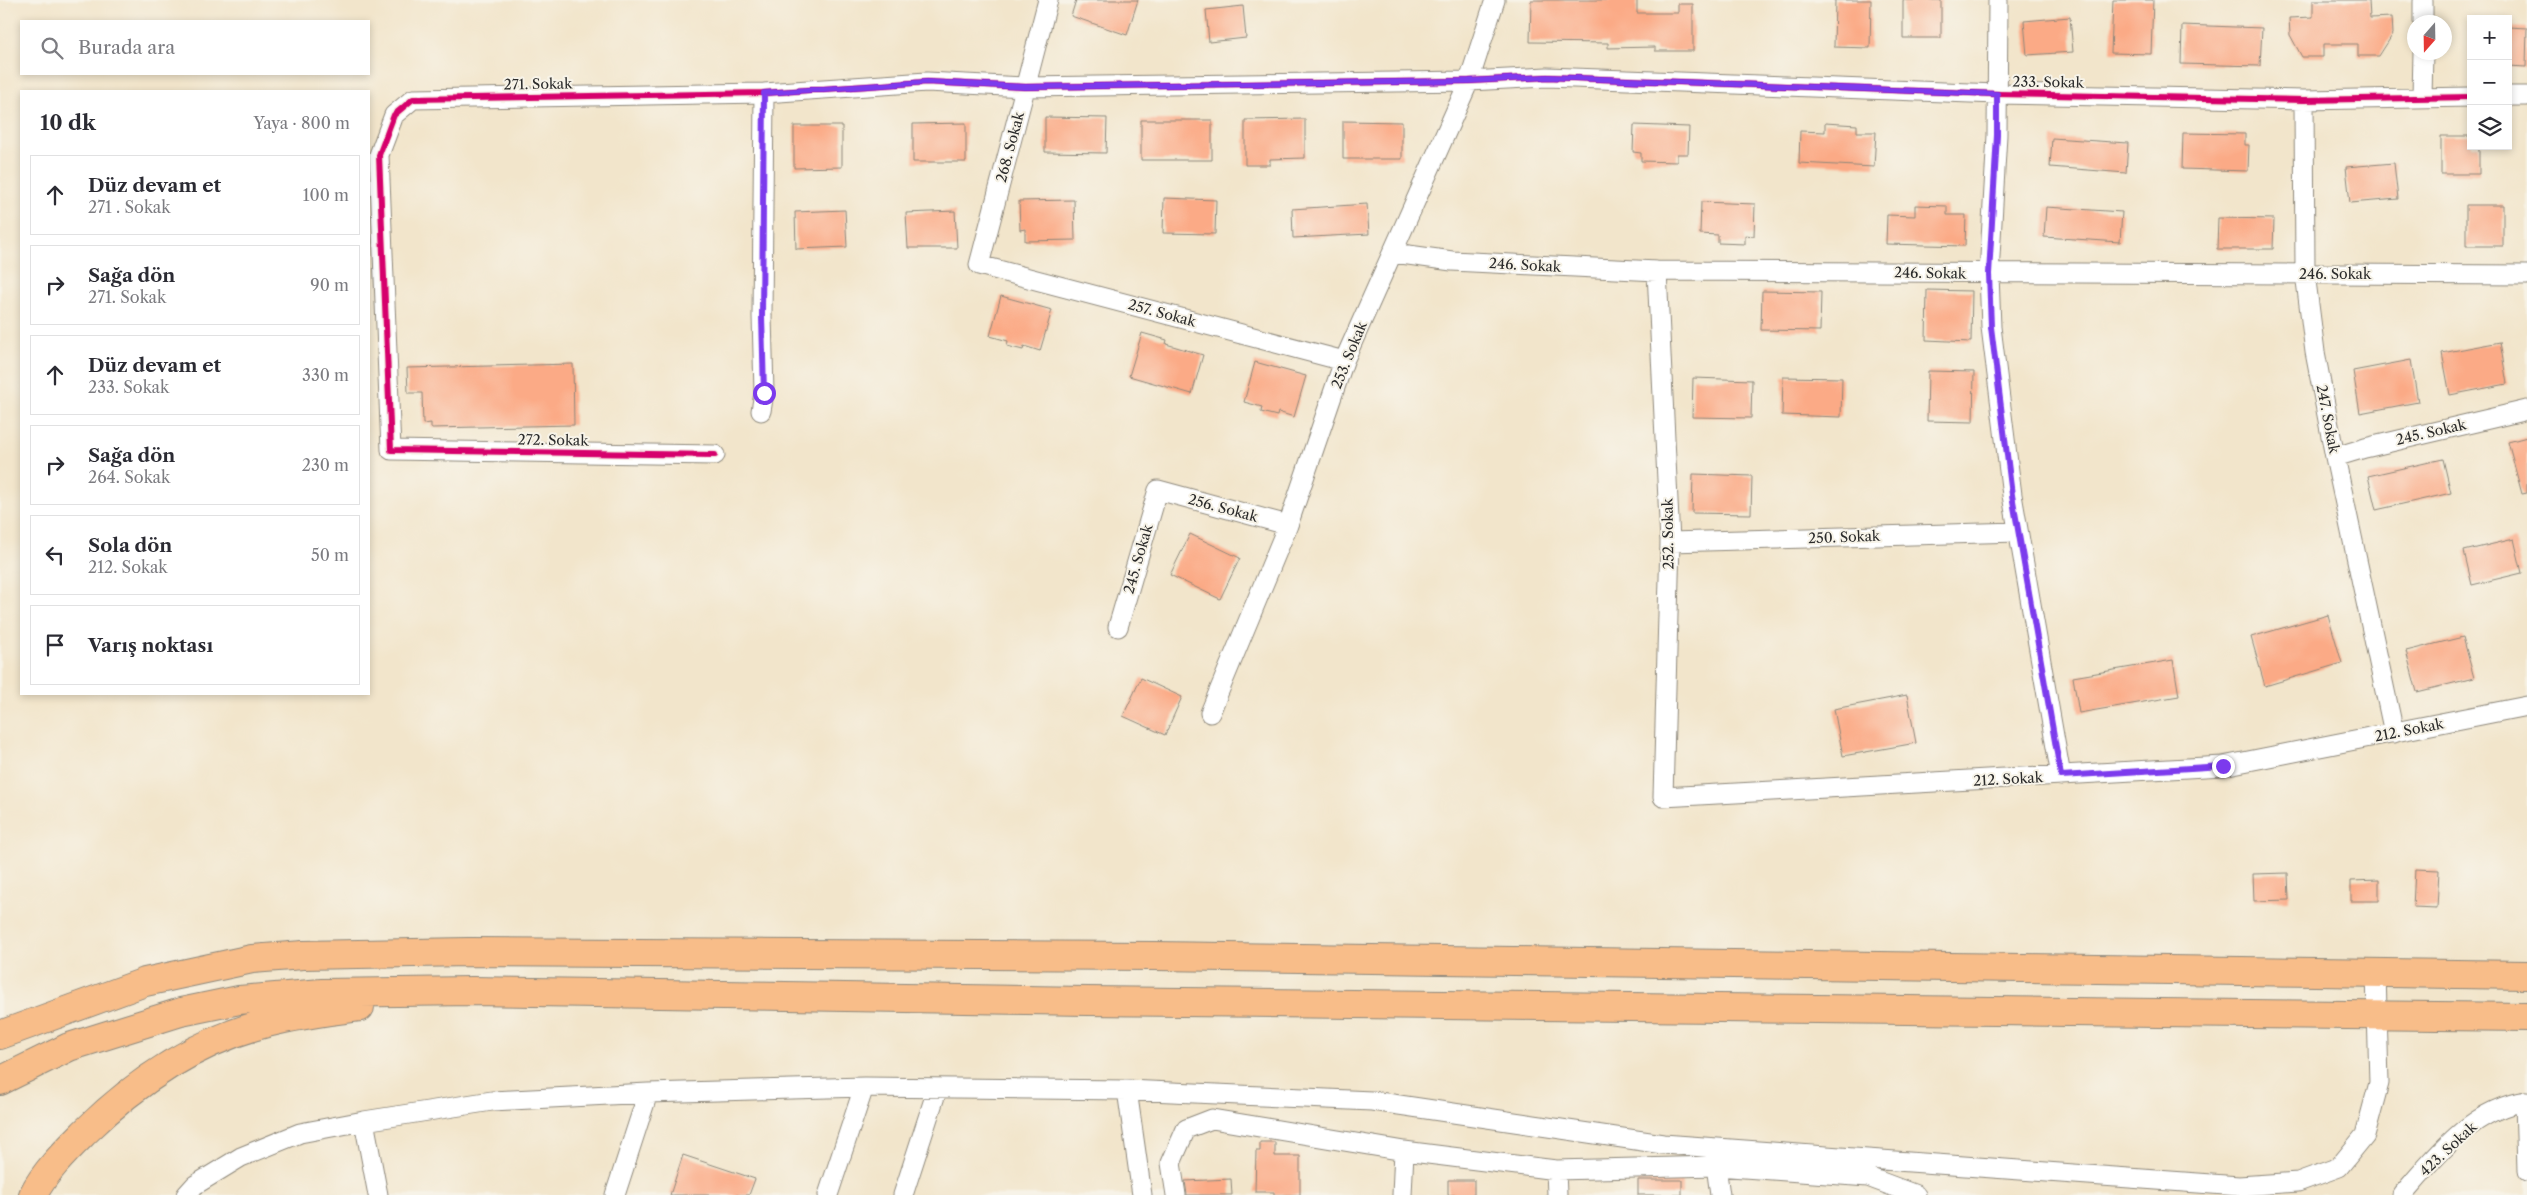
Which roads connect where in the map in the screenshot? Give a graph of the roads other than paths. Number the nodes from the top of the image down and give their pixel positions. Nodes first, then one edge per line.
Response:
1 (1048, 0) edge
2 (1495, 0) edge
3 (1998, 0) edge
4 (2423, 0) edge
5 (2423, 15) edge
6 (2422, 60) edge
7 (1469, 81) junction
8 (1025, 87) junction
9 (764, 93) junction
10 (1997, 94) junction
11 (2512, 96) edge
12 (2527, 96) edge
13 (2422, 97) junction
14 (2467, 97) edge
15 (2304, 100) junction
16 (1394, 253) junction
17 (979, 265) joint
18 (1657, 271) junction
19 (2305, 273) junction
20 (1989, 274) junction
21 (2527, 276) edge
22 (1344, 361) junction
23 (2527, 410) edge
24 (761, 411) dead end
25 (391, 450) joint
26 (715, 455) dead end
27 (2335, 457) junction
28 (1158, 490) joint
29 (1288, 526) junction
30 (2018, 532) junction
31 (1670, 542) junction
32 (1118, 627) dead end
33 (2527, 706) edge
34 (1210, 713) dead end
35 (2394, 733) junction
36 (2061, 776) junction
37 (1663, 797) joint
38 (2376, 972) junction
39 (2527, 975) edge
40 (473, 991) junction
41 (2378, 1015) junction
42 (2527, 1017) edge
43 (1, 1034) edge
44 (0, 1081) edge
45 (864, 1087) junction
46 (937, 1090) junction
47 (1127, 1090) junction
48 (648, 1093) junction
49 (2526, 1101) edge
50 (364, 1121) junction
51 (1404, 1151) junction
52 (1716, 1166) junction
53 (1556, 1170) junction
54 (2527, 1171) edge
55 (33, 1195) edge
56 (186, 1195) edge
57 (378, 1195) edge
58 (615, 1195) edge
59 (828, 1195) edge
60 (904, 1195) edge
61 (1142, 1195) edge
62 (1176, 1195) edge
63 (1402, 1195) edge
64 (1557, 1195) edge
65 (1720, 1195) edge
66 (1916, 1195) edge
67 (2402, 1195) edge

1 - 8 street, 268. Sokak
2 - 7 street, 253. Sokak
3 - 10 street
4 - 5 street
6 - 13 street
7 - 8 street, 233. Sokak
7 - 10 street, 233. Sokak
7 - 16 street, 253. Sokak
8 - 9 street, 271. Sokak
8 - 17 street, 268. Sokak
9 - 24 street
9 - 25 street, 271. Sokak
10 - 15 street, 233. Sokak
10 - 20 street
11 - 12 street
13 - 14 street, 233. Sokak
13 - 15 street, 233. Sokak
15 - 19 street, 247. Sokak
16 - 18 street, 246. Sokak
16 - 22 street, 253. Sokak
17 - 22 street, 257. Sokak
18 - 20 street, 246. Sokak
18 - 31 street, 252. Sokak
19 - 20 street, 246. Sokak
19 - 21 street, 246. Sokak
19 - 27 street, 247. Sokak
20 - 30 street
22 - 29 street, 253. Sokak
23 - 27 street, 245. Sokak
25 - 26 street, 272. Sokak
27 - 35 street, 247. Sokak
28 - 29 street, 256. Sokak
28 - 32 street, 245. Sokak
29 - 34 street, 253. Sokak
30 - 31 street, 250. Sokak
30 - 36 street
31 - 37 street, 252. Sokak
33 - 35 street, 212. Sokak
35 - 36 street, 212. Sokak
36 - 37 street, 212. Sokak
38 - 39 highway
38 - 41 street
38 - 43 highway
40 - 41 highway
40 - 44 highway
40 - 55 highway
41 - 42 highway
41 - 47 street
45 - 46 street
45 - 48 street
45 - 59 street
46 - 47 street
46 - 60 street
47 - 61 street
48 - 50 street
48 - 58 street
49 - 54 street
49 - 67 street, 423. Sokak
50 - 56 street
50 - 57 street
51 - 53 street
51 - 62 street
51 - 63 street
52 - 53 street
52 - 65 street
52 - 66 street
53 - 64 street

